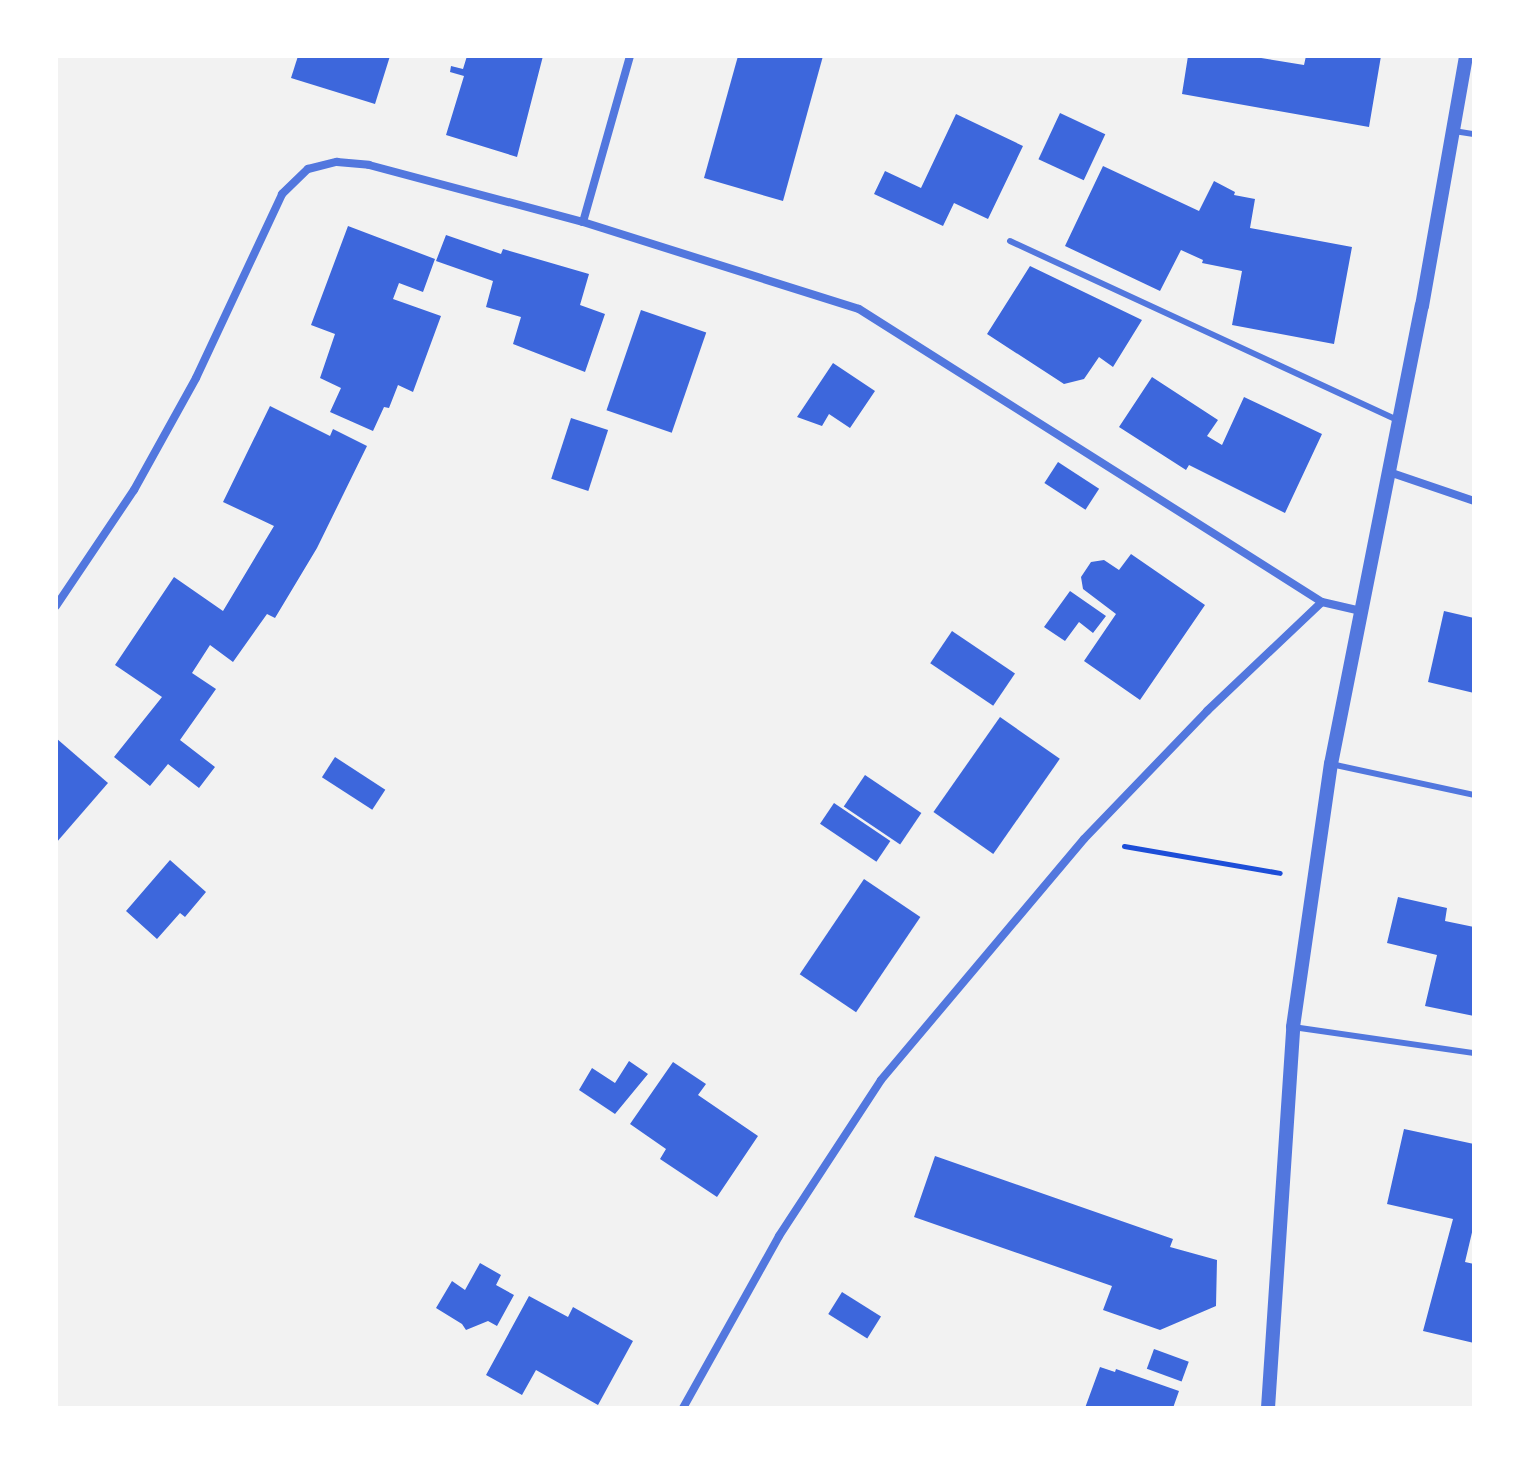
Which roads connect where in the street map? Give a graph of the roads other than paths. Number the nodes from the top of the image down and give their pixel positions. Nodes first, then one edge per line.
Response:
1 (630, 56) edge
2 (1466, 56) edge
3 (1454, 131) junction
4 (1474, 134) edge
5 (583, 222) junction
6 (1010, 241) dead end
7 (1399, 421) junction
8 (1389, 472) junction
9 (1474, 501) edge
10 (1322, 602) junction
11 (56, 606) edge
12 (1361, 611) junction
13 (1331, 764) junction
14 (1474, 795) edge
15 (1293, 1027) junction
16 (1474, 1053) edge
17 (683, 1408) edge
18 (1268, 1408) edge

1 - 5 street
2 - 3 street
3 - 4 lane
3 - 7 street
5 - 10 street
5 - 11 street
6 - 7 lane
7 - 8 street
8 - 9 street
8 - 12 street
10 - 12 street
10 - 17 street
12 - 13 street
13 - 14 lane
13 - 15 street
15 - 16 lane
15 - 18 street

